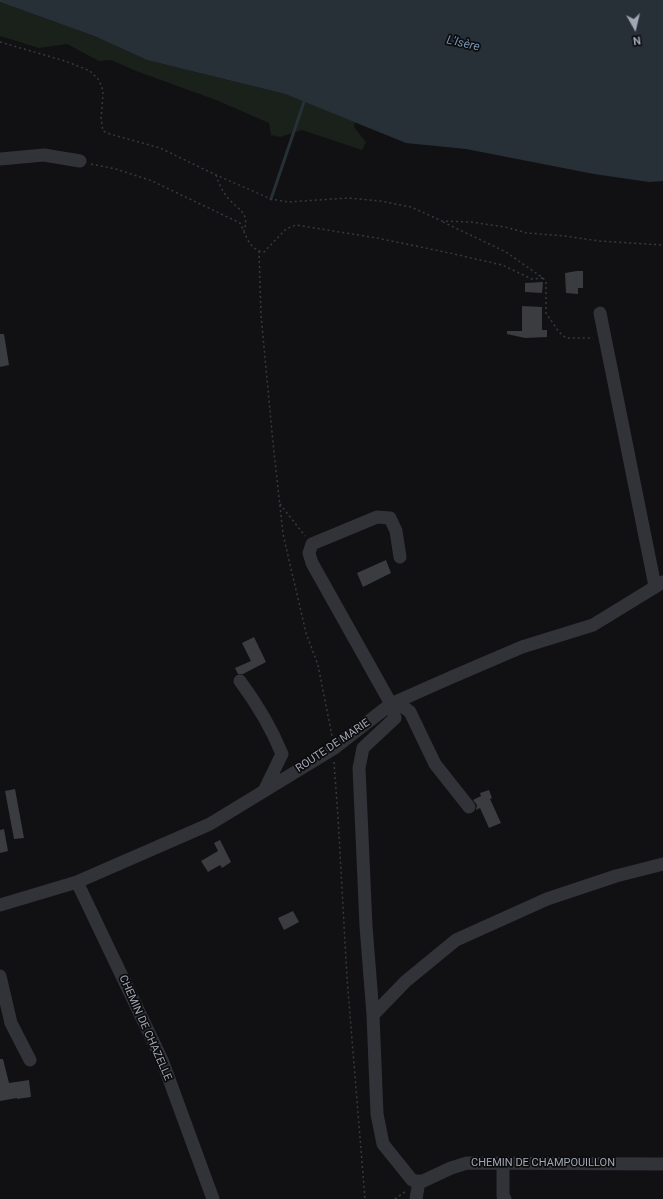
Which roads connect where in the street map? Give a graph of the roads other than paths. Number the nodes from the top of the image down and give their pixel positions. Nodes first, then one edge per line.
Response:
1 (0, 159) edge
2 (80, 162) road end
3 (600, 313) dead end
4 (400, 557) dead end
5 (659, 584) edge
6 (240, 681) dead end
7 (394, 703) junction
8 (264, 790) junction
9 (468, 807) dead end
10 (663, 864) edge
11 (77, 882) junction
12 (0, 905) edge
13 (0, 976) edge
14 (373, 1015) junction
15 (30, 1060) dead end
16 (503, 1163) junction
17 (663, 1164) edge
18 (419, 1182) junction
19 (213, 1199) edge
20 (416, 1199) edge
21 (505, 1199) edge

1 - 2 street
3 - 5 street
4 - 7 street
5 - 7 street, ROUTE DE MARIE
6 - 8 street
7 - 8 street, ROUTE DE MARIE
7 - 9 street
7 - 14 street
8 - 11 street, ROUTE DE MARIE
10 - 14 street
11 - 12 street, ROUTE DE MARIE
11 - 19 street, CHEMIN DE CHAZELLE
13 - 15 street
14 - 18 street
16 - 17 street, CHEMIN DE CHAMPOUILLON
16 - 18 street, CHEMIN DE CHAMPOUILLON
16 - 21 street
18 - 20 street

